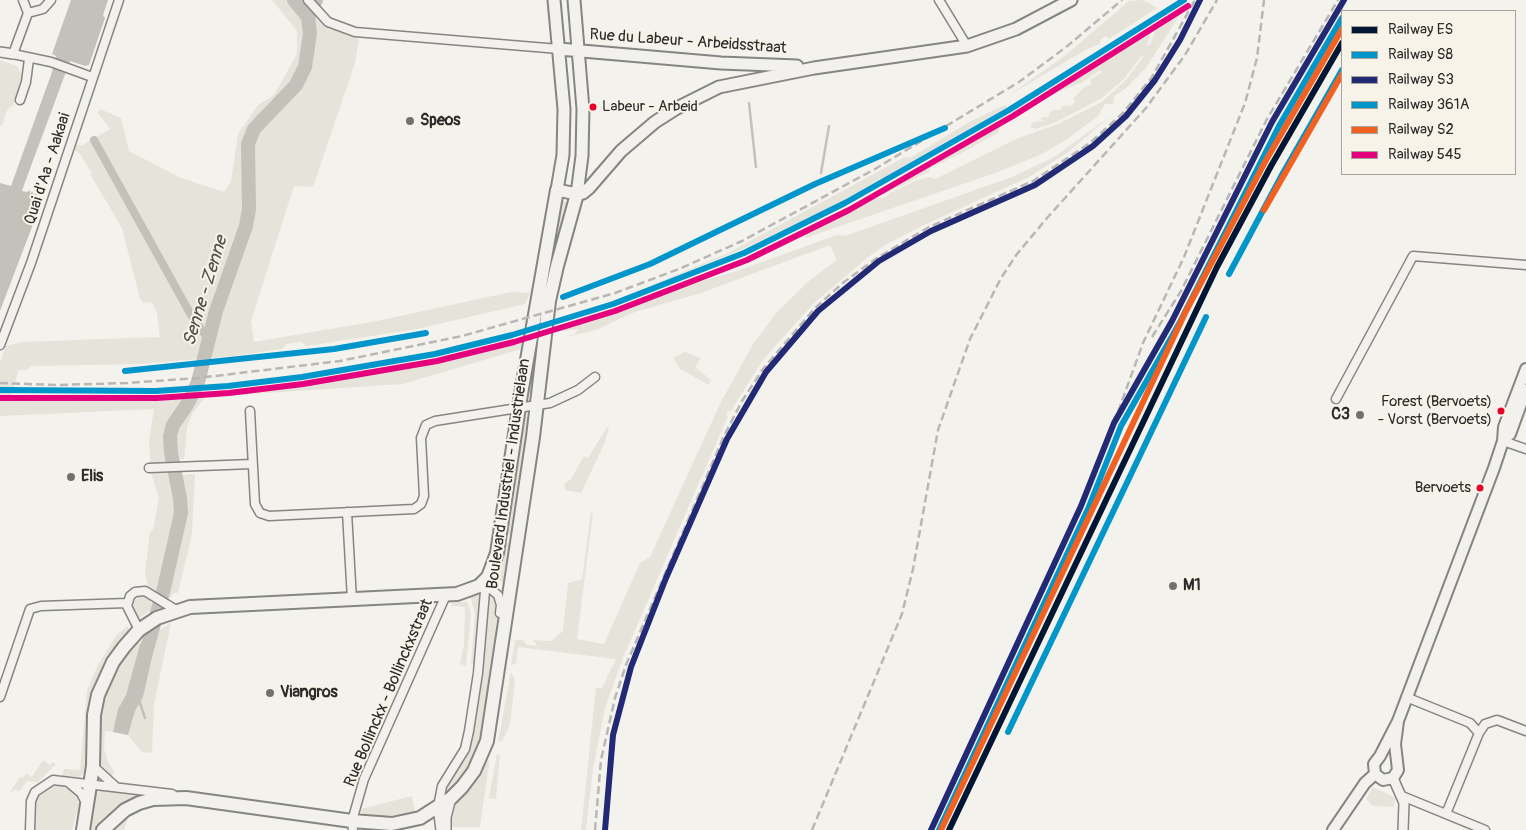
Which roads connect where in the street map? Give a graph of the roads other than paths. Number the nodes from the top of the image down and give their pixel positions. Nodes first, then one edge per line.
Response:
1 (23, 0) edge
2 (51, 0) edge
3 (119, 0) edge
4 (308, 0) edge
5 (554, 0) edge
6 (574, 0) edge
7 (949, 0) edge
8 (1071, 0) edge
9 (941, 4) edge
10 (28, 13) junction
11 (967, 46) junction
12 (559, 48) junction
13 (579, 50) junction
14 (0, 52) edge
15 (13, 54) junction
16 (29, 59) junction
17 (721, 63) junction
18 (752, 65) junction
19 (814, 68) junction
20 (88, 75) junction
21 (755, 78) junction
22 (719, 87) junction
23 (20, 100) dead end
24 (557, 190) junction
25 (577, 194) junction
26 (1526, 265) edge
27 (0, 345) edge
28 (1526, 369) edge
29 (595, 377) dead end
30 (1526, 390) edge
31 (1336, 399) dead end
32 (536, 405) junction
33 (519, 407) junction
34 (250, 411) dead end
35 (1503, 440) junction
36 (1526, 449) edge
37 (252, 464) junction
38 (151, 468) dead end
39 (347, 512) junction
40 (483, 583) junction
41 (446, 595) junction
42 (352, 600) junction
43 (127, 603) junction
44 (176, 610) junction
45 (139, 630) junction
46 (498, 657) junction
47 (0, 697) edge
48 (1406, 697) junction
49 (1398, 721) junction
50 (1526, 731) edge
51 (1479, 733) junction
52 (1380, 756) junction
53 (1396, 760) junction
54 (93, 766) junction
55 (1375, 774) junction
56 (1393, 778) junction
57 (66, 781) junction
58 (91, 783) junction
59 (117, 787) junction
60 (1402, 796) junction
61 (186, 798) junction
62 (451, 798) junction
63 (438, 807) junction
64 (87, 811) junction
65 (1446, 814) junction
66 (420, 818) junction
67 (352, 825) edge
68 (442, 828) edge
69 (30, 830) edge
70 (83, 830) edge
71 (103, 830) edge
72 (1333, 830) edge
73 (1403, 830) edge
74 (1485, 830) edge

1 - 10 street
2 - 10 street
3 - 20 street, Quai d'Aa - Aakaai
4 - 12 street
5 - 12 main road, Boulevard Industriel - Industrielaan
6 - 13 main road, Boulevard Industriel - Industrielaan
7 - 9 street
8 - 11 main road
9 - 11 street
10 - 15 street
11 - 19 main road
12 - 13 main road, Rue du Labeur - Arbeidsstraat
12 - 24 main road, Boulevard Industriel - Industrielaan
13 - 17 main road, Rue du Labeur - Arbeidsstraat
13 - 25 main road, Boulevard Industriel - Industrielaan
14 - 15 street
15 - 16 street
16 - 20 street
16 - 23 street
17 - 18 main road, Rue du Labeur - Arbeidsstraat
17 - 22 main road
18 - 19 main road, Rue du Labeur - Arbeidsstraat
18 - 21 main road
19 - 21 main road
20 - 27 street, Quai d'Aa - Aakaai
21 - 22 main road
22 - 25 main road
24 - 25 main road
24 - 33 highway, Boulevard Industriel - Industrielaan
25 - 32 highway, Boulevard Industriel - Industrielaan
26 - 31 street
28 - 35 main road
29 - 32 street
30 - 35 main road
32 - 33 street
32 - 46 highway, Boulevard Industriel - Industrielaan
33 - 39 street
33 - 40 highway, Boulevard Industriel - Industrielaan
34 - 37 street
35 - 36 street
35 - 48 main road
37 - 38 street
37 - 39 street
39 - 42 street
40 - 41 highway
40 - 46 street, Boulevard Industriel - Industrielaan
40 - 63 street, Boulevard Industriel - Industrielaan
41 - 42 highway
41 - 67 street, Rue Bollinckx - Bollinckxstraat
42 - 44 highway
43 - 44 street
43 - 45 street
43 - 47 street
44 - 45 highway
45 - 54 highway
46 - 62 highway, Boulevard Industriel - Industrielaan
48 - 49 main road
48 - 51 street
49 - 52 main road
49 - 53 main road
50 - 51 street
51 - 65 street
52 - 53 main road
52 - 55 main road
53 - 56 main road
54 - 58 highway
54 - 59 street
55 - 56 main road
55 - 72 main road
56 - 60 street
57 - 58 street
57 - 64 street
57 - 69 street
58 - 59 street
58 - 64 highway
59 - 61 street
60 - 65 street
60 - 73 street
61 - 67 highway
61 - 71 highway
62 - 63 highway, Boulevard Industriel - Industrielaan
62 - 68 street, Boulevard Industriel - Industrielaan
63 - 66 highway
63 - 68 street, Boulevard Industriel - Industrielaan
64 - 70 highway
65 - 74 street
66 - 67 highway
66 - 68 street

